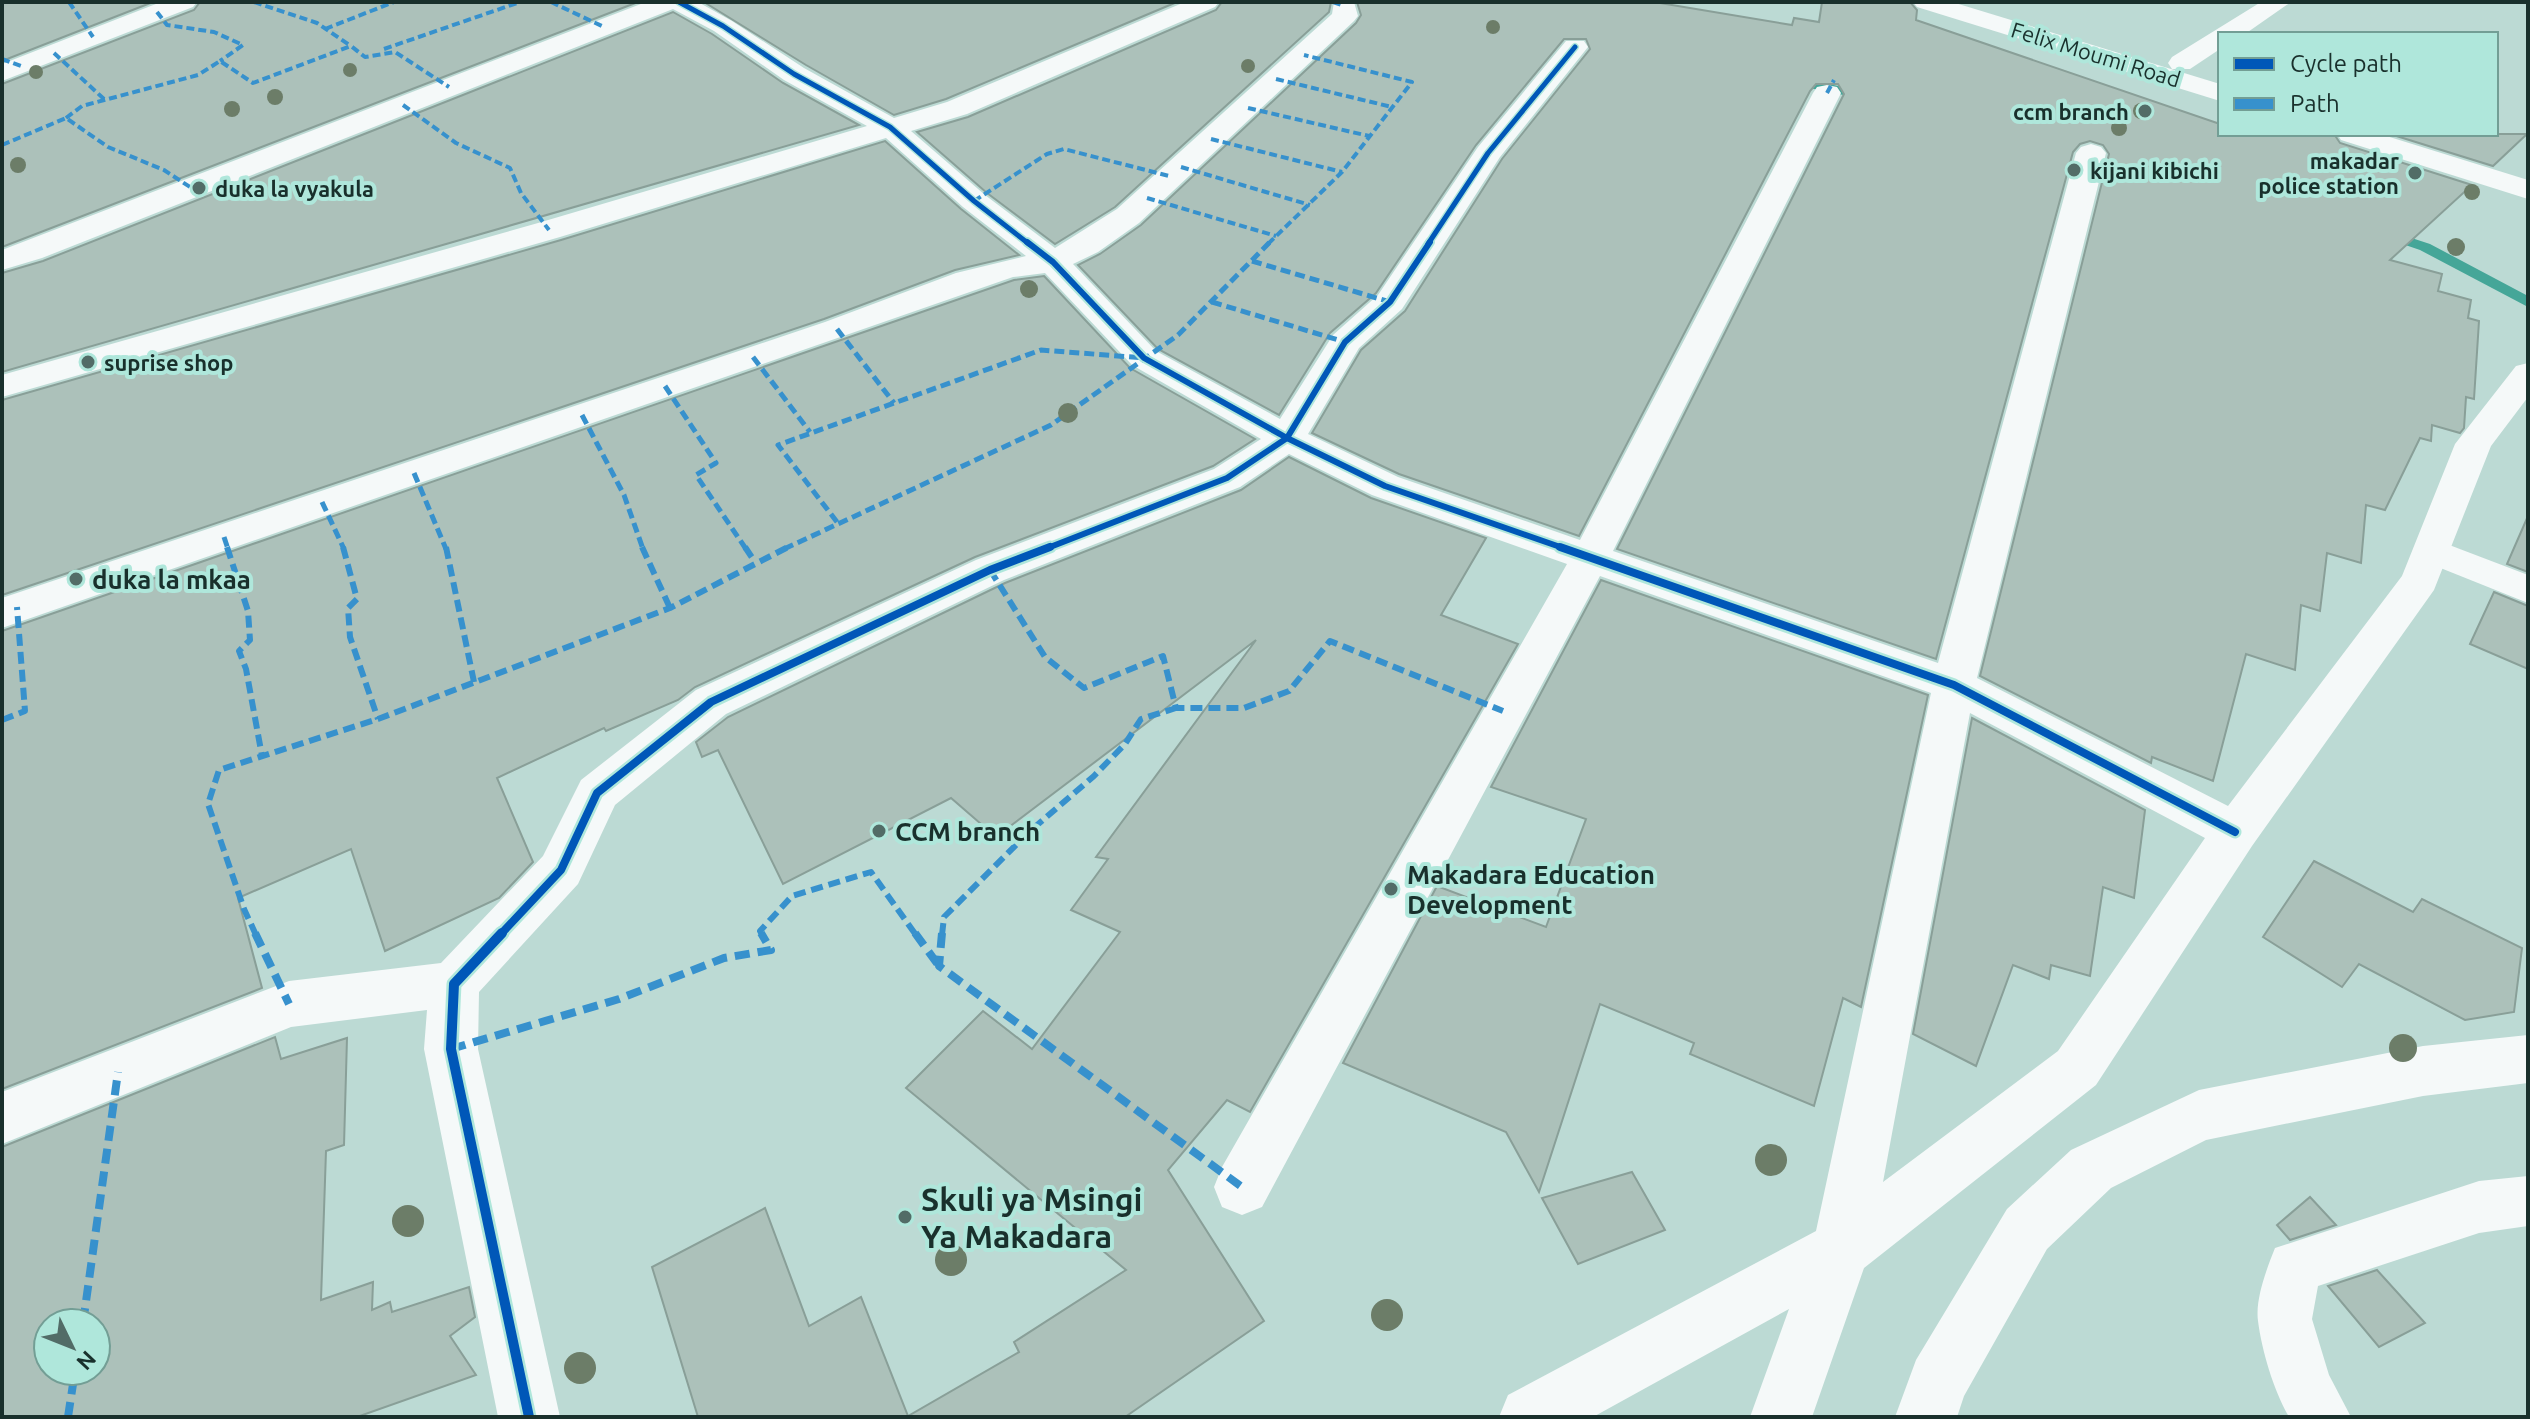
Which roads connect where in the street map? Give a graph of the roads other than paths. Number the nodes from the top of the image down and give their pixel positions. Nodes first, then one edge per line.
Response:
1 (184, 2) edge
2 (669, 2) edge
3 (679, 2) edge
4 (1206, 2) edge
5 (1925, 2) edge
6 (1984, 2) edge
7 (2278, 2) edge
8 (1344, 6) dead end
9 (2230, 32) edge
10 (2218, 39) edge
11 (1575, 47) dead end
12 (2181, 63) junction
13 (2, 73) edge
14 (2218, 74) edge
15 (2218, 92) edge
16 (1827, 93) dead end
17 (890, 127) junction
18 (2357, 136) edge
19 (2418, 136) edge
20 (2091, 153) dead end
21 (2528, 170) edge
22 (2528, 190) edge
23 (2, 260) edge
24 (1053, 262) junction
25 (2528, 373) edge
26 (2, 386) edge
27 (1287, 438) junction
28 (2431, 550) junction
29 (1590, 558) junction
30 (2528, 590) edge
31 (2, 613) edge
32 (1954, 685) junction
33 (2235, 832) junction
34 (454, 984) junction
35 (2528, 1059) edge
36 (2, 1118) edge
37 (1242, 1187) dead end
38 (2528, 1201) edge
39 (1841, 1249) junction
40 (529, 1417) edge
41 (1530, 1417) edge
42 (1781, 1417) edge
43 (1926, 1417) edge
44 (2322, 1417) edge

1 - 13 street
2 - 23 street
3 - 17 street
4 - 17 street
5 - 15 street, Felix Moumi Road
6 - 12 street, Felix Moumi Road
7 - 9 street
8 - 24 street
10 - 12 street
11 - 27 street
12 - 14 street, Felix Moumi Road
16 - 29 street
17 - 24 street
17 - 26 street
18 - 22 street
19 - 21 street
20 - 32 street
24 - 27 street
24 - 31 street
25 - 28 street
27 - 29 street
27 - 34 street
28 - 30 lane
28 - 33 street
29 - 32 street
29 - 37 street
32 - 33 street
32 - 39 street
33 - 39 street
34 - 36 street
34 - 40 street
35 - 43 street
38 - 44 lane
39 - 41 street
39 - 42 street

